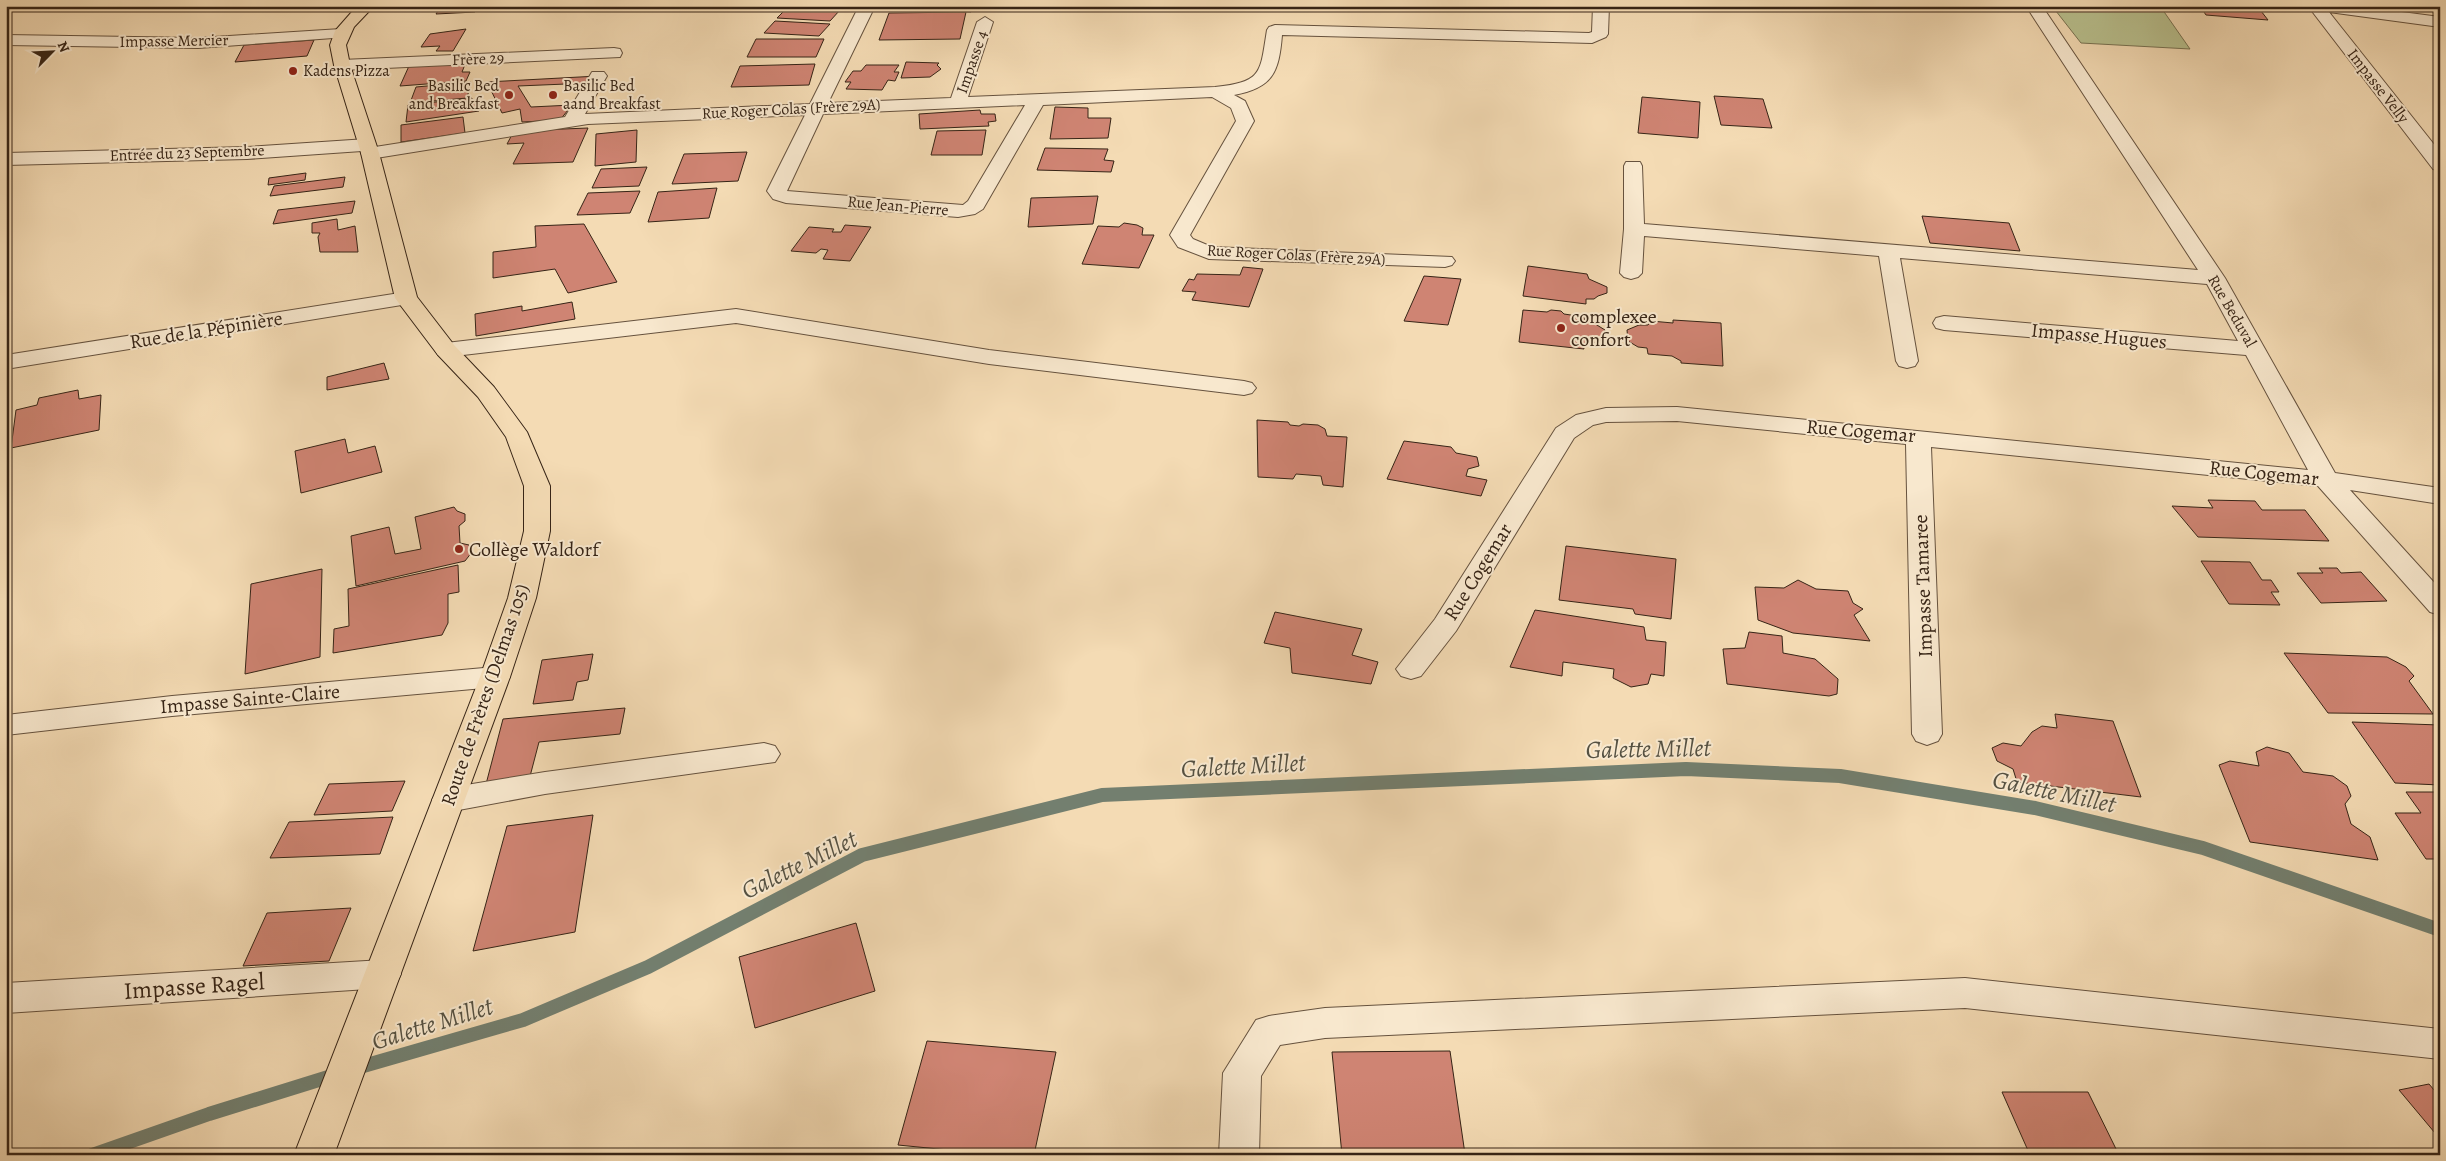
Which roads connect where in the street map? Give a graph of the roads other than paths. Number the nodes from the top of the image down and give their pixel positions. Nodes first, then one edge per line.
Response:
1 (366, 6) edge
2 (867, 6) edge
3 (1601, 6) edge
4 (2034, 6) edge
5 (2317, 6) edge
6 (985, 22) dead end
7 (2440, 22) edge
8 (341, 34) junction
9 (6, 40) edge
10 (614, 53) dead end
11 (342, 64) junction
12 (598, 76) dead end
13 (1215, 92) junction
14 (1038, 98) junction
15 (958, 102) junction
16 (816, 108) junction
17 (571, 122) junction
18 (369, 149) junction
19 (6, 159) edge
20 (2440, 165) edge
21 (1633, 166) dead end
22 (1634, 229) junction
23 (1889, 251) junction
24 (1445, 261) dead end
25 (1631, 273) dead end
26 (2214, 278) junction
27 (406, 298) junction
28 (1944, 323) dead end
29 (2254, 349) junction
30 (446, 350) junction
31 (1906, 361) dead end
32 (6, 362) edge
33 (1244, 388) dead end
34 (1918, 437) junction
35 (2326, 479) junction
36 (2440, 496) edge
37 (2440, 606) edge
38 (1412, 669) dead end
39 (495, 677) junction
40 (6, 725) edge
41 (1927, 734) dead end
42 (764, 754) dead end
43 (448, 800) junction
44 (377, 990) junction
45 (6, 998) edge
46 (2440, 1044) edge
47 (314, 1155) edge
48 (1239, 1155) edge

1 - 8 main road
2 - 16 street
3 - 13 street, Rue Roger Colas (Frère 29A)
4 - 26 street, Rue Beduval
5 - 7 street
5 - 20 street, Impasse Velly
6 - 15 street, Impasse 4
8 - 9 street, Impasse Mercier
8 - 11 main road, Route de Frères (Delmas 105)
10 - 11 street, Frère 29
11 - 18 main road, Route de Frères (Delmas 105)
12 - 17 street
13 - 14 street, Rue Roger Colas (Frère 29A)
13 - 24 street, Rue Roger Colas (Frère 29A)
14 - 15 street, Rue Roger Colas (Frère 29A)
14 - 16 street, Rue Jean-Pierre
15 - 16 street, Rue Roger Colas (Frère 29A)
16 - 17 street, Rue Roger Colas (Frère 29A)
17 - 18 street, Rue Roger Colas (Frère 29A)
18 - 19 street, Entrée du 23 Septembre
18 - 27 main road, Route de Frères (Delmas 105)
21 - 22 street
22 - 23 street
22 - 25 street
23 - 26 street
23 - 31 street
26 - 29 street, Rue Beduval
27 - 30 main road, Route de Frères (Delmas 105)
27 - 32 street, Rue de la Pépinière
28 - 29 street, Impasse Hugues
29 - 35 street, Rue Beduval
30 - 33 street
30 - 39 main road, Route de Frères (Delmas 105)
34 - 35 street, Rue Cogemar
34 - 38 street, Rue Cogemar
34 - 41 street, Impasse Tamaree
35 - 36 street, Rue Cogemar
35 - 37 street, Rue Beduval
39 - 40 street, Impasse Sainte-Claire
39 - 43 main road, Route de Frères (Delmas 105)
42 - 43 street
43 - 44 main road, Route de Frères (Delmas 105)
44 - 45 street, Impasse Ragel
44 - 47 main road, Route de Frères (Delmas 105)
46 - 48 street

